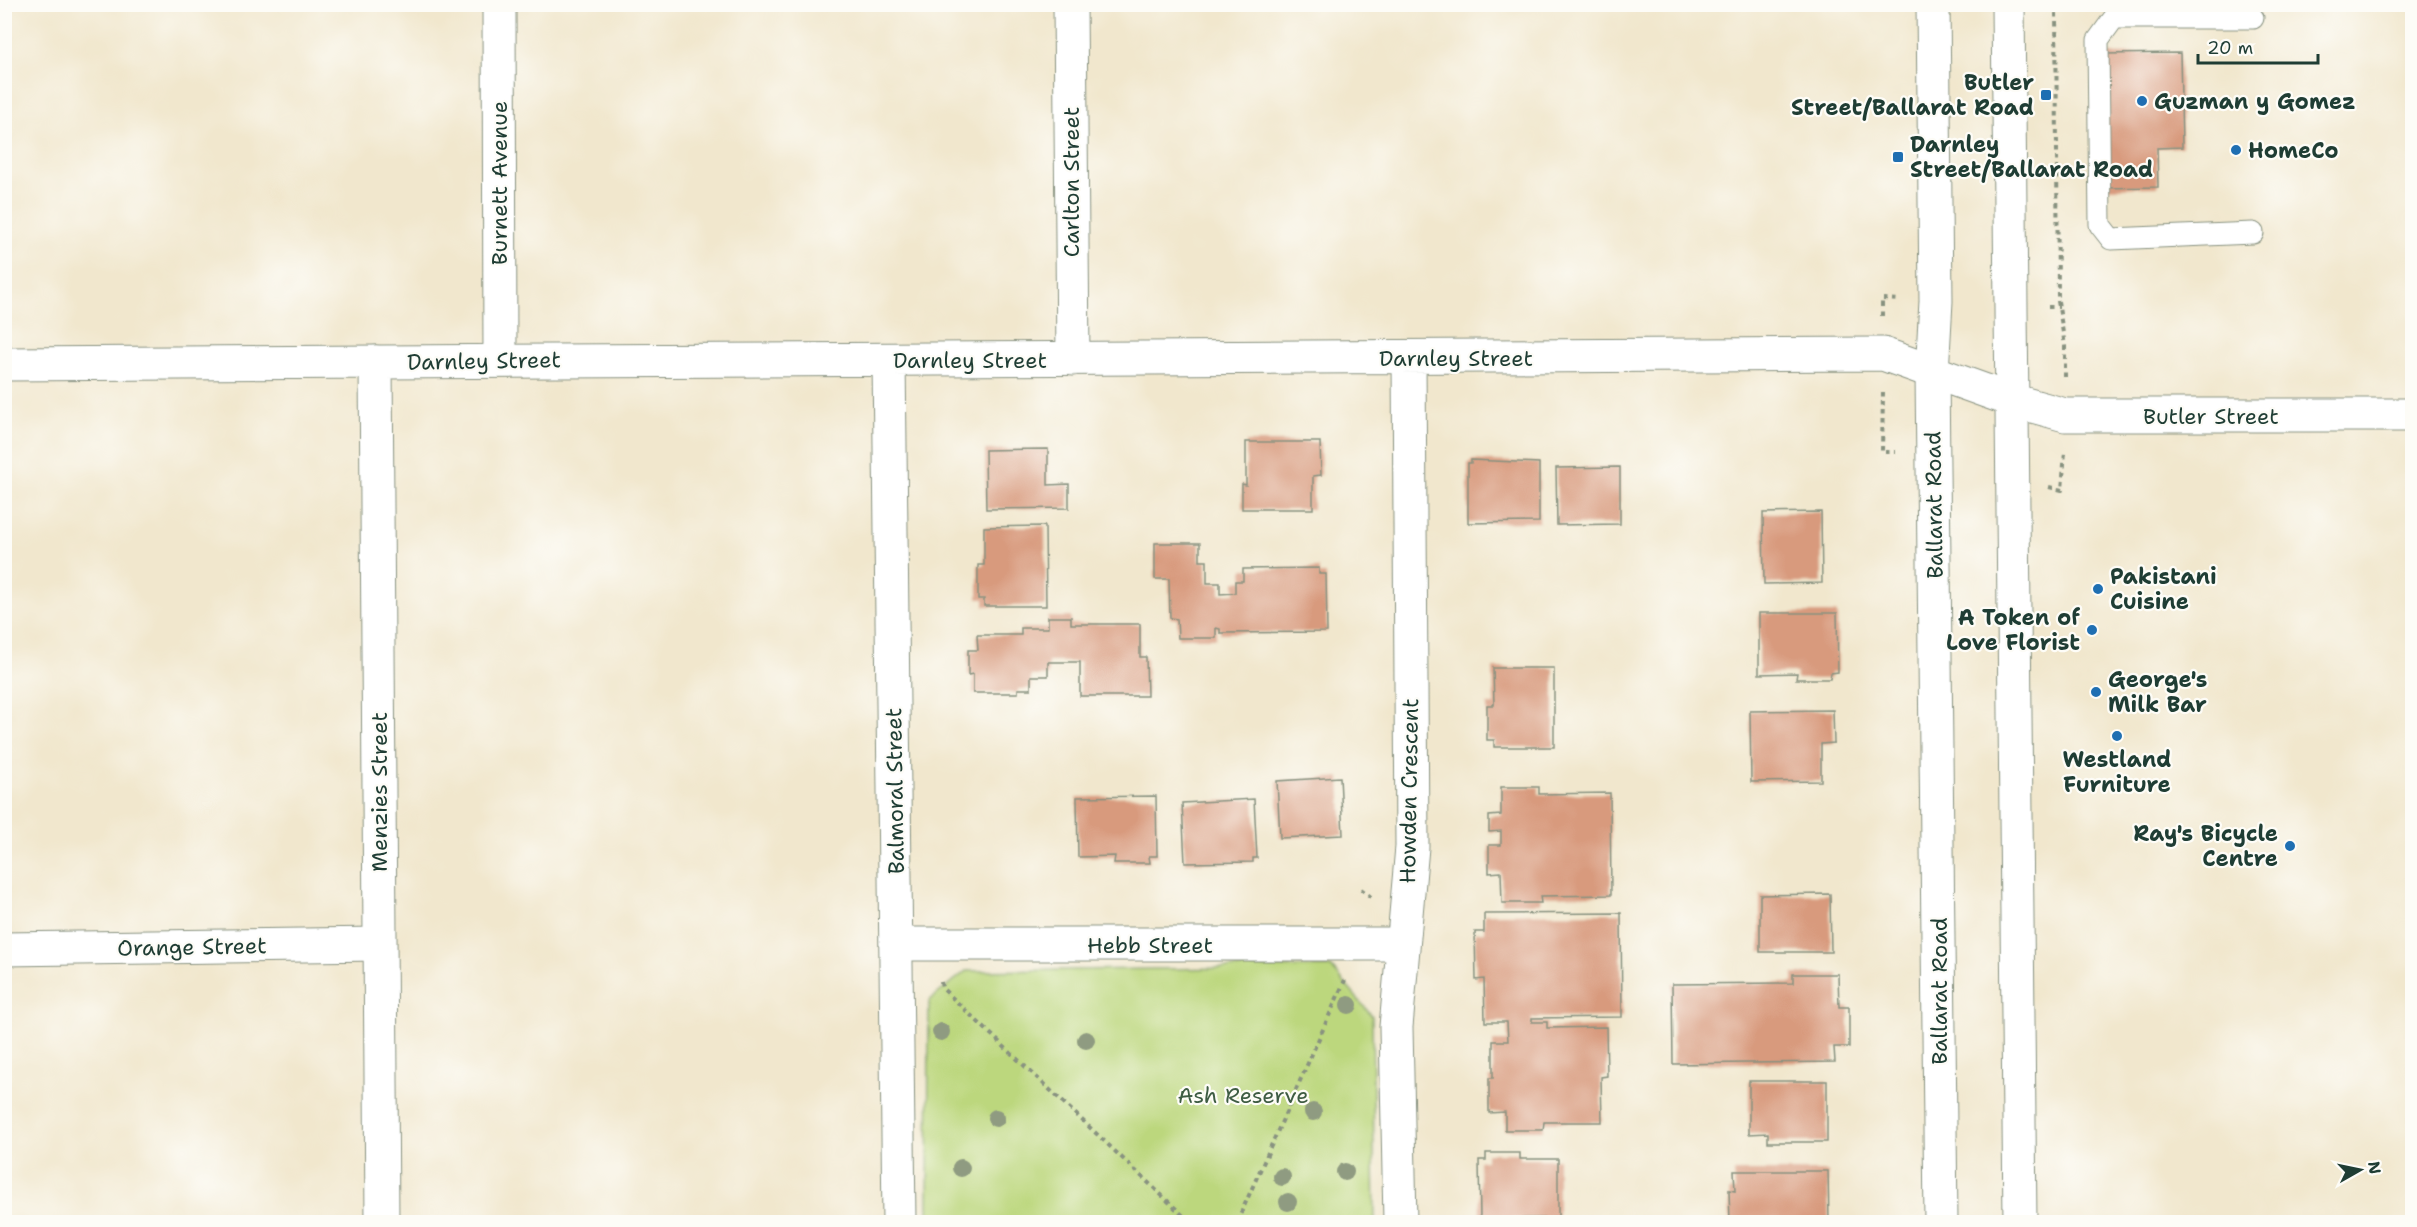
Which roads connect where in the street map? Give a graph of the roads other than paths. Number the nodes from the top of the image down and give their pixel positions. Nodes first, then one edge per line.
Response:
1 (499, 4) edge
2 (1070, 4) edge
3 (1933, 4) edge
4 (2008, 4) edge
5 (2253, 18) dead end
6 (2253, 232) dead end
7 (1409, 358) junction
8 (1073, 359) junction
9 (500, 360) junction
10 (889, 360) junction
11 (376, 362) junction
12 (4, 364) edge
13 (1932, 373) junction
14 (2011, 400) junction
15 (2412, 415) edge
16 (380, 944) junction
17 (897, 944) junction
18 (1403, 944) junction
19 (4, 949) edge
20 (382, 1222) edge
21 (899, 1222) edge
22 (1400, 1222) edge
23 (1941, 1222) edge
24 (2020, 1222) edge

1 - 9 main road, Burnett Avenue
2 - 8 main road, Carlton Street
3 - 13 main road, Ballarat Road
4 - 14 main road
5 - 6 lane
7 - 8 main road, Darnley Street
7 - 13 main road, Darnley Street
7 - 18 main road, Howden Crescent
8 - 10 main road, Darnley Street
9 - 10 main road, Darnley Street
9 - 11 main road, Darnley Street
10 - 17 main road, Balmoral Street
11 - 12 main road, Darnley Street
11 - 16 main road, Menzies Street
13 - 14 main road, Darnley Street
13 - 23 main road, Ballarat Road
14 - 15 main road, Butler Street
14 - 24 main road
16 - 19 main road, Orange Street
16 - 20 main road, Menzies Street
17 - 18 main road, Hebb Street
17 - 21 main road, Balmoral Street
18 - 22 main road, Howden Crescent

